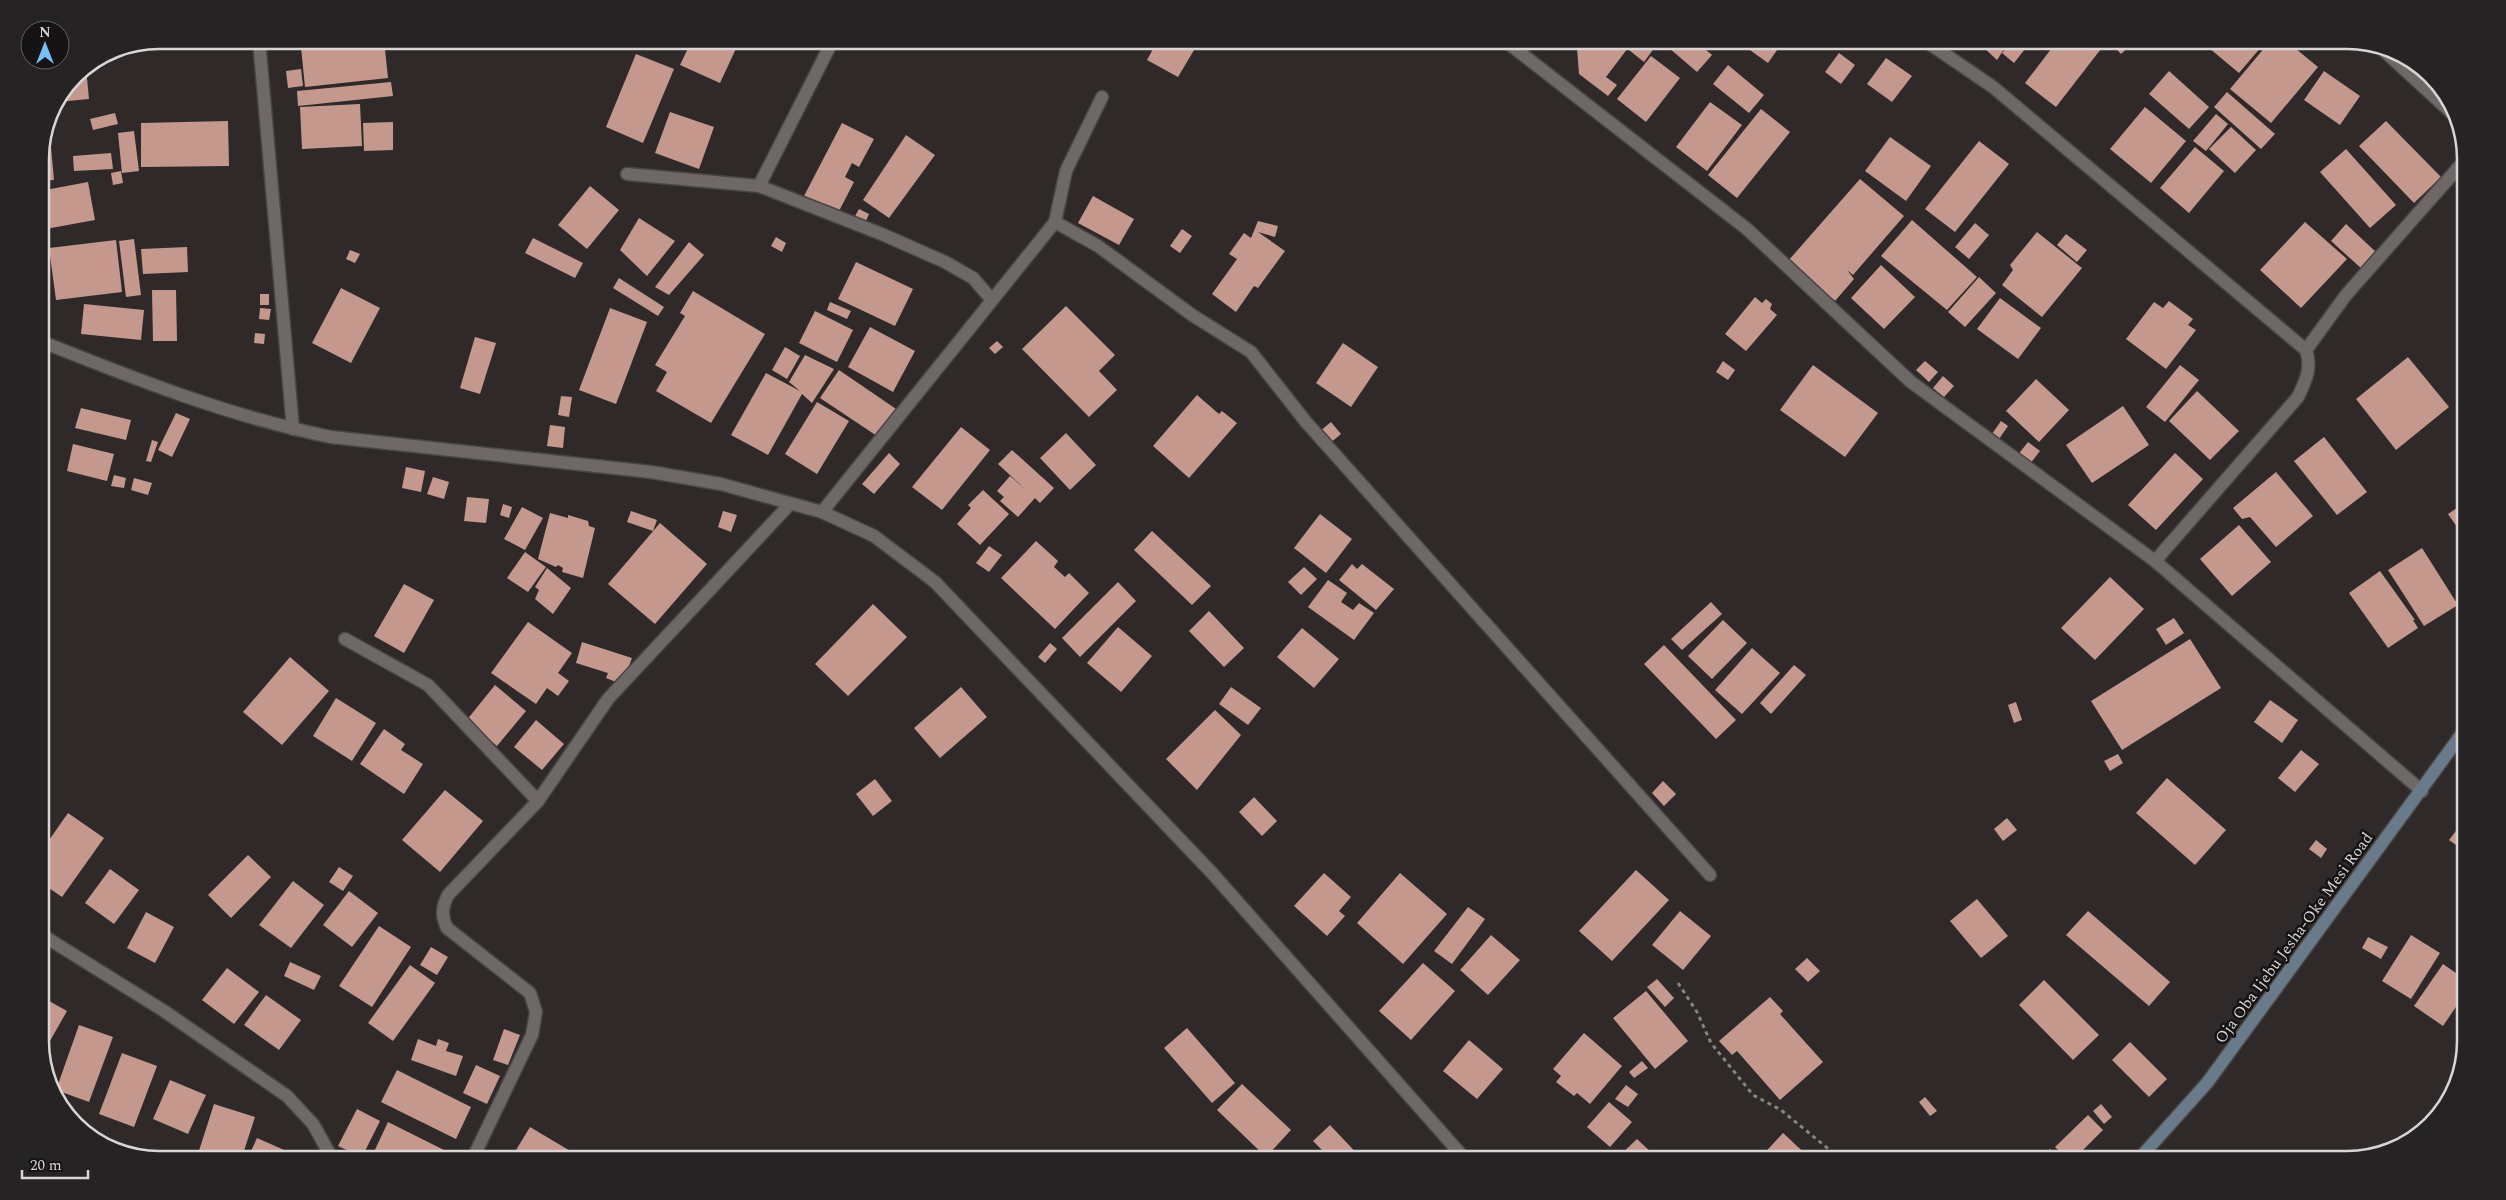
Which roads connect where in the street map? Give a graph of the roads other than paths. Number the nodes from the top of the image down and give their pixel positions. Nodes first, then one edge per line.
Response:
1 (260, 49) edge
2 (828, 49) edge
3 (1516, 49) edge
4 (1937, 49) edge
5 (2393, 59) edge
6 (1102, 97) dead end
7 (2443, 105) edge
8 (2457, 169) edge
9 (627, 174) dead end
10 (759, 186) junction
11 (1055, 222) junction
12 (992, 300) junction
13 (49, 346) edge
14 (2306, 350) junction
15 (293, 429) junction
16 (790, 504) junction
17 (822, 512) junction
18 (2155, 561) junction
19 (345, 639) dead end
20 (2457, 741) edge
21 (2422, 791) junction
22 (538, 801) junction
23 (1710, 875) dead end
24 (49, 939) edge
25 (328, 1151) edge
26 (476, 1151) edge
27 (1458, 1151) edge
28 (2146, 1151) edge

1 - 15 street
2 - 10 street
3 - 18 street
4 - 14 street
5 - 7 street
6 - 11 street
8 - 14 street
9 - 10 street
10 - 12 street
11 - 12 street
11 - 23 street
12 - 17 street
13 - 15 street
14 - 18 street
15 - 16 street
16 - 17 street
16 - 22 street
17 - 27 street
18 - 21 street
19 - 22 street
20 - 21 main road, Oja Oba Ijebu Jesha-Oke Mesi Road
21 - 28 main road, Oja Oba Ijebu Jesha-Oke Mesi Road
22 - 26 street
24 - 25 street

